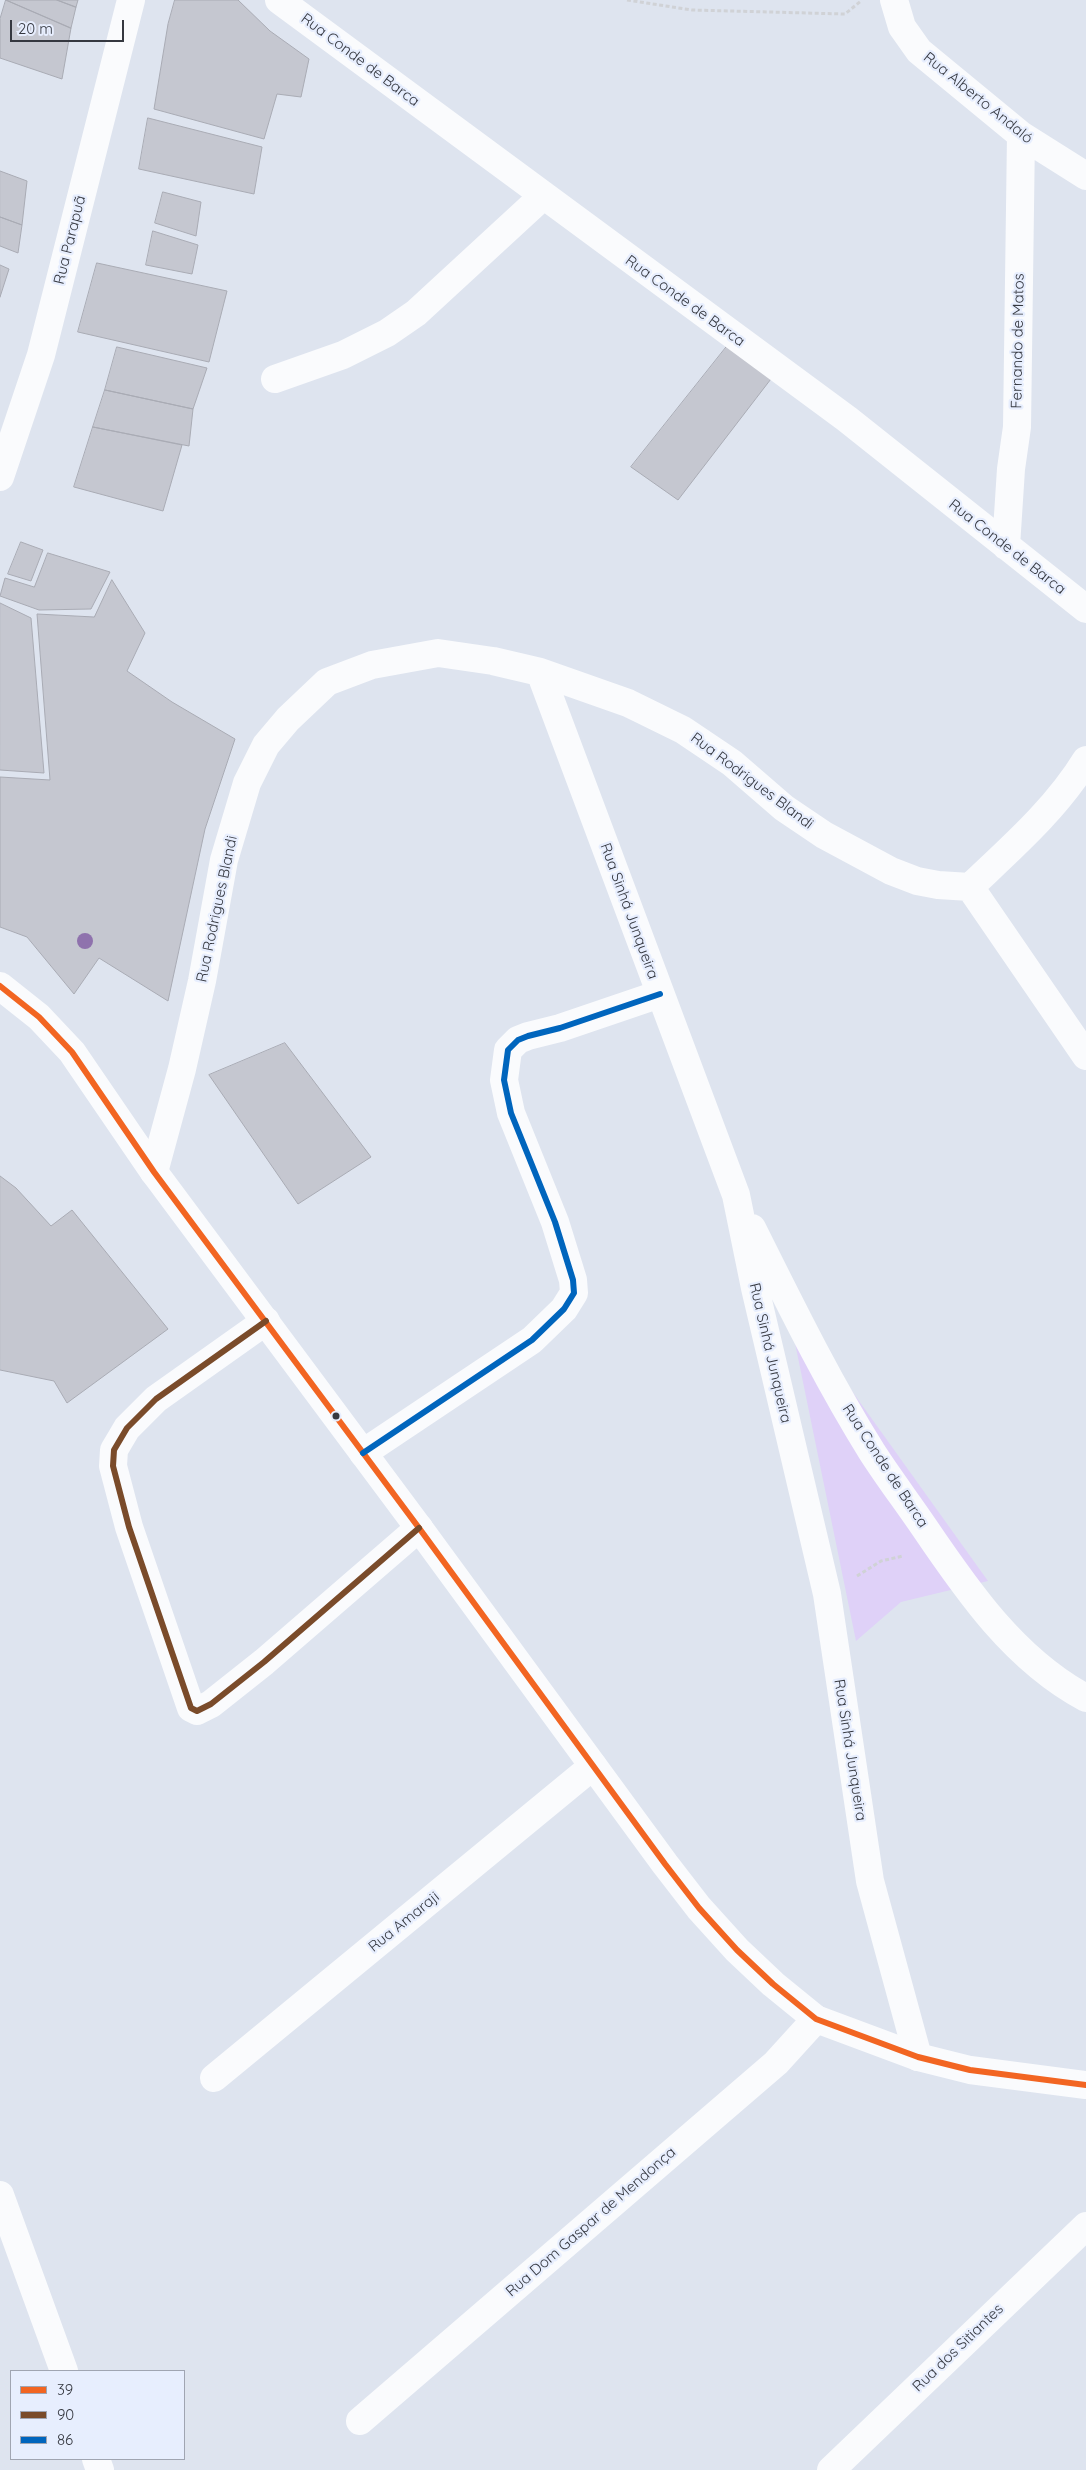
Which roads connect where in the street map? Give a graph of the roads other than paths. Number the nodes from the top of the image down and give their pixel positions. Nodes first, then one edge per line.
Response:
1 (131, 0) edge
2 (279, 0) edge
3 (894, 0) edge
4 (1022, 135) junction
5 (1086, 176) edge
6 (543, 196) junction
7 (275, 379) dead end
8 (0, 477) edge
9 (1006, 546) junction
10 (1086, 609) edge
11 (540, 672) junction
12 (1086, 760) edge
13 (970, 887) junction
14 (0, 986) edge
15 (660, 994) junction
16 (1086, 1056) edge
17 (154, 1172) junction
18 (736, 1195) junction
19 (266, 1321) junction
20 (363, 1452) junction
21 (419, 1528) junction
22 (1086, 1698) edge
23 (593, 1766) junction
24 (816, 2019) junction
25 (918, 2057) junction
26 (214, 2078) dead end
27 (1086, 2085) edge
28 (0, 2195) edge
29 (1086, 2226) edge
30 (64, 2370) edge
31 (360, 2421) dead end
32 (831, 2470) edge

1 - 8 street, Rua Parapuã
2 - 6 street, Rua Conde de Barca
3 - 4 street, Rua Alberto Andaló
4 - 5 street, Rua Alberto Andaló
4 - 9 street, Fernando de Matos
6 - 7 street
6 - 9 street, Rua Conde de Barca
9 - 10 street, Rua Conde de Barca
11 - 13 street, Rua Rodrigues Blandi
11 - 15 street, Rua Sinhá Junqueira
11 - 17 street, Rua Rodrigues Blandi
12 - 13 street
13 - 16 street
14 - 17 street
15 - 18 street, Rua Sinhá Junqueira
15 - 20 street
17 - 19 street
18 - 22 street, Rua Conde de Barca
18 - 25 street, Rua Sinhá Junqueira
19 - 20 street
19 - 21 street
20 - 21 street
21 - 23 street
23 - 24 street
23 - 26 street, Rua Amaraji
24 - 25 street
24 - 31 street, Rua Dom Gaspar de Mendonça
25 - 27 street
28 - 30 street
29 - 32 street, Rua dos Sitiantes

